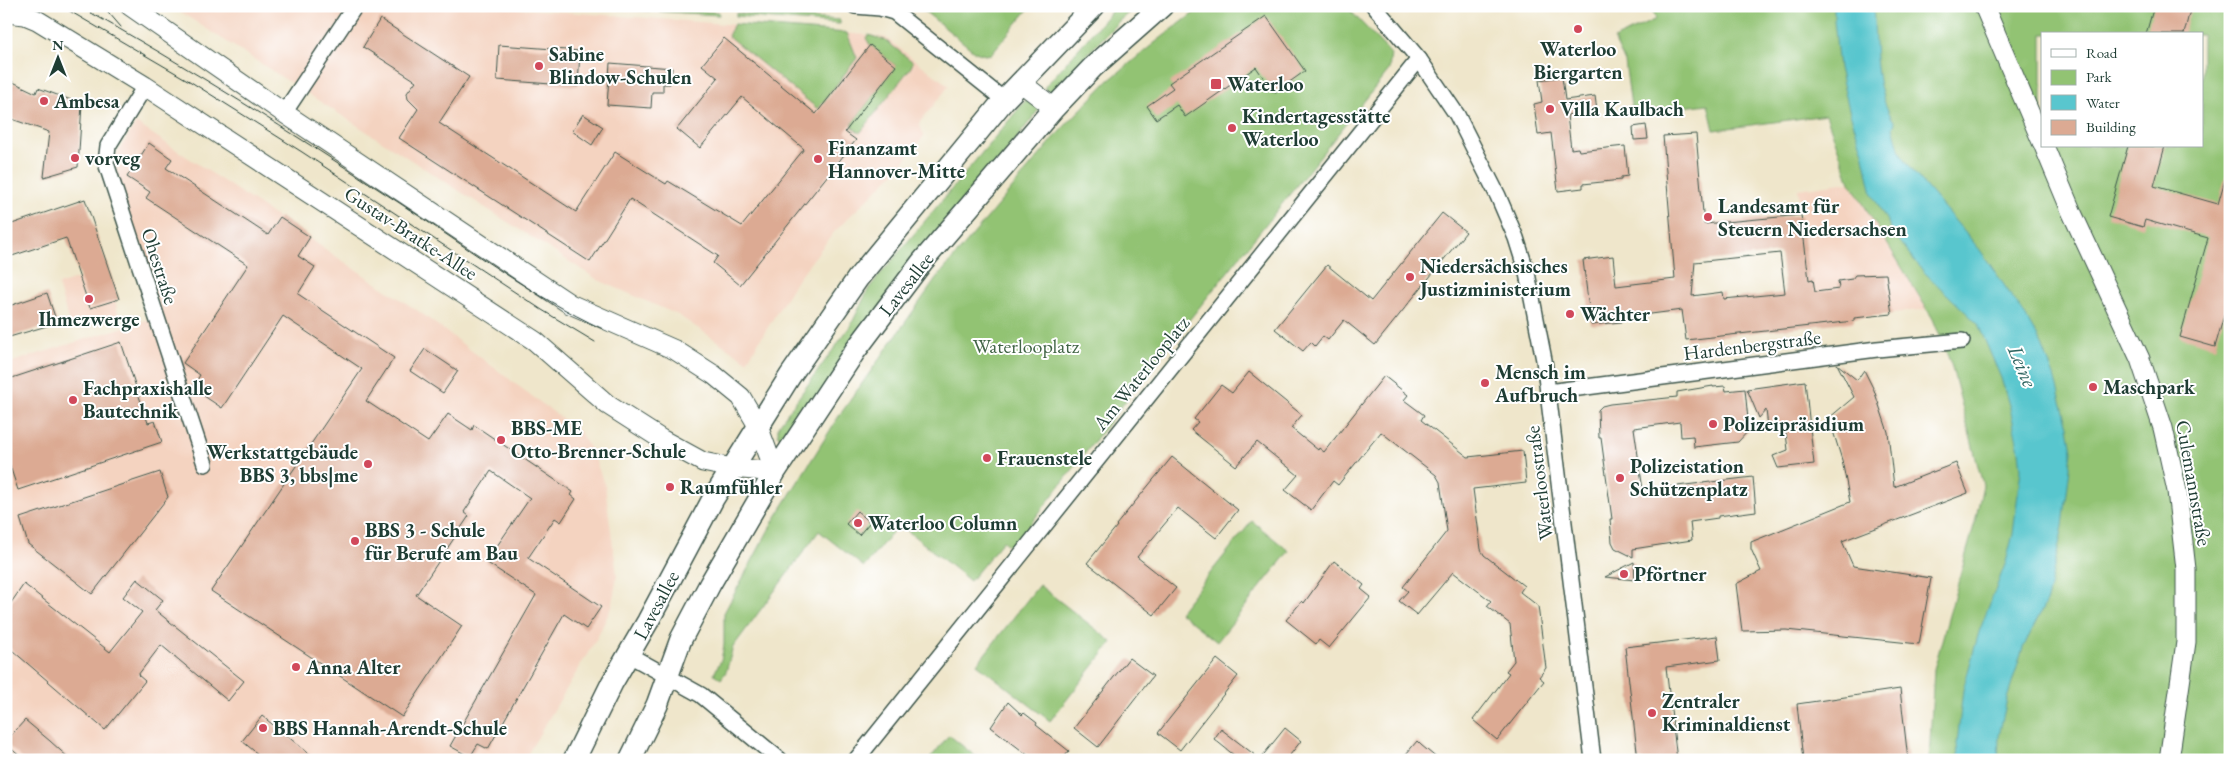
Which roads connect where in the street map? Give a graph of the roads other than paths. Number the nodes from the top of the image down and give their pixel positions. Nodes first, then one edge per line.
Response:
1 (130, 6) edge
2 (355, 6) edge
3 (855, 6) edge
4 (1094, 6) edge
5 (1162, 6) edge
6 (1374, 6) edge
7 (1984, 6) edge
8 (1996, 6) edge
9 (880, 7) edge
10 (22, 10) edge
11 (1999, 40) junction
12 (1419, 59) junction
13 (1020, 82) junction
14 (145, 86) junction
15 (1004, 100) junction
16 (1054, 108) junction
17 (284, 113) junction
18 (2041, 140) edge
19 (2045, 148) edge
20 (1962, 341) dead end
21 (1548, 392) junction
22 (758, 426) junction
23 (205, 464) dead end
24 (732, 468) junction
25 (775, 472) junction
26 (629, 655) junction
27 (667, 676) junction
28 (574, 760) edge
29 (630, 760) edge
30 (780, 760) edge
31 (856, 760) edge
32 (1593, 760) edge
33 (2169, 760) edge

1 - 17 street, Gustav-Bratke-Allee
2 - 17 street
3 - 9 street
4 - 13 main road, Lavesallee
5 - 16 main road, Lavesallee
6 - 12 street, Waterloostraße
7 - 11 street
8 - 11 street
9 - 15 street
10 - 14 street, Gustav-Bratke-Allee
11 - 18 street
12 - 21 street, Waterloostraße
12 - 31 street, Am Waterlooplatz
13 - 15 main road, Lavesallee
13 - 16 street
14 - 23 street, Ohestraße
14 - 24 street, Gustav-Bratke-Allee
15 - 22 main road, Lavesallee
16 - 25 main road, Lavesallee
17 - 22 street, Gustav-Bratke-Allee
19 - 33 street, Culemannstraße
20 - 21 street, Hardenbergstraße
21 - 32 street, Waterloostraße
22 - 24 main road, Lavesallee
22 - 25 street
24 - 25 street, Gustav-Bratke-Allee
24 - 26 main road, Lavesallee
25 - 27 main road, Lavesallee
26 - 27 street
26 - 28 main road, Lavesallee
27 - 29 main road, Lavesallee
27 - 30 street

